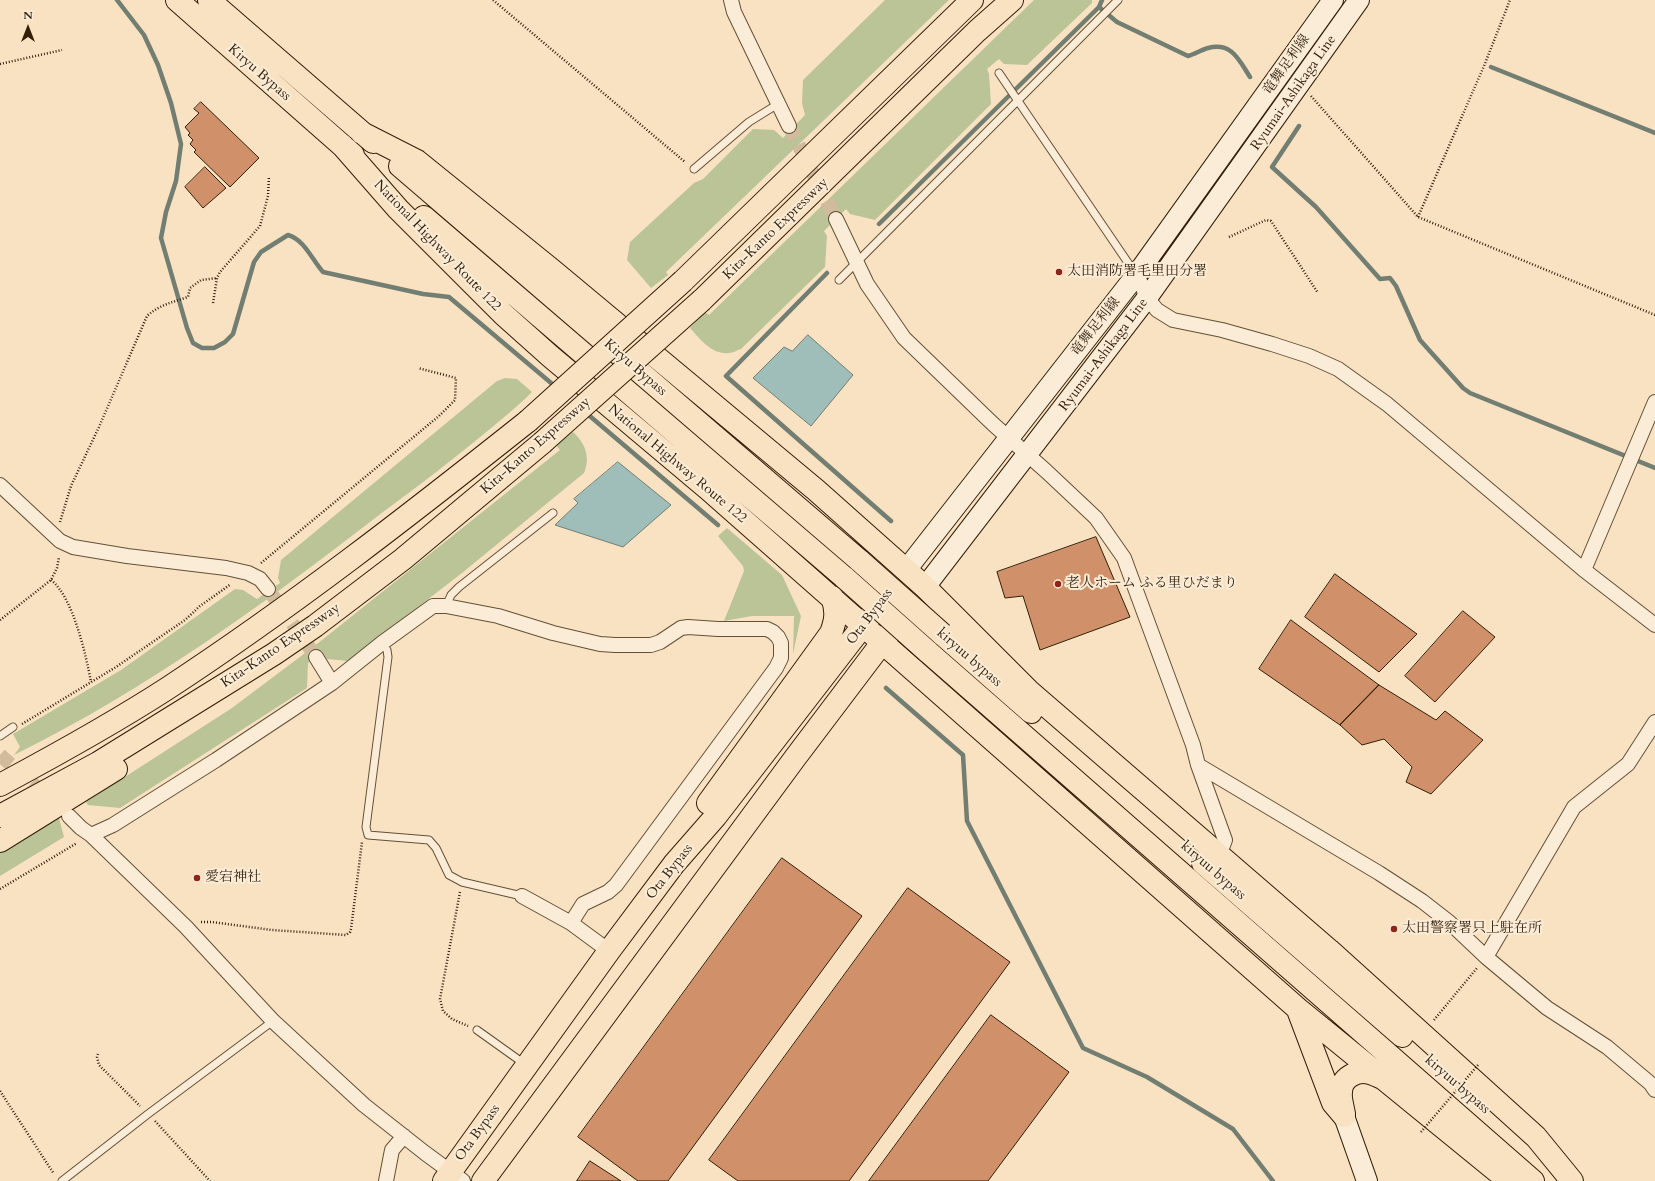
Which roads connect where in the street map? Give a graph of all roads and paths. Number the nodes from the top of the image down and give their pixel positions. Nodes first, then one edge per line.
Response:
1 (177, 0) edge
2 (209, 0) edge
3 (493, 0) edge
4 (731, 0) edge
5 (972, 0) edge
6 (1012, 0) edge
7 (1118, 0) edge
8 (1333, 0) edge
9 (1359, 0) edge
10 (1510, 0) edge
11 (62, 50) dead end
12 (0, 64) edge
13 (999, 73) dead end
14 (1301, 83) junction
15 (1018, 100) junction
16 (778, 104) junction
17 (789, 126) tunnel mouth
18 (362, 133) junction
19 (342, 145) junction
20 (694, 169) joint
21 (269, 176) dead end
22 (1418, 217) junction
23 (836, 219) tunnel mouth
24 (1229, 237) dead end
25 (857, 262) junction
26 (1137, 274) junction
27 (217, 278) junction
28 (839, 280) dead end
29 (1318, 293) dead end
30 (1147, 298) junction
31 (212, 303) dead end
32 (1655, 315) edge
33 (418, 368) dead end
34 (1655, 402) edge
35 (1009, 438) junction
36 (1027, 455) junction
37 (0, 485) edge
38 (554, 513) dead end
39 (60, 541) junction
40 (860, 561) joint
41 (906, 570) junction
42 (1584, 570) junction
43 (248, 572) junction
44 (845, 578) joint
45 (51, 580) junction
46 (925, 588) junction
47 (268, 589) tunnel mouth
48 (832, 597) junction
49 (446, 606) junction
50 (0, 620) edge
51 (863, 625) junction
52 (1655, 625) edge
53 (882, 642) junction
54 (382, 643) junction
55 (274, 654) junction
56 (316, 657) tunnel mouth
57 (91, 682) junction
58 (332, 683) junction
59 (1655, 722) edge
60 (13, 727) joint
61 (0, 736) edge
62 (1198, 765) junction
63 (0, 785) edge
64 (0, 816) edge
65 (70, 816) dead end
66 (91, 835) junction
67 (368, 835) junction
68 (0, 841) edge
69 (1219, 856) junction
70 (674, 864) junction
71 (462, 882) junction
72 (0, 889) edge
73 (522, 896) joint
74 (571, 923) junction
75 (186, 927) junction
76 (609, 951) junction
77 (1486, 957) junction
78 (1298, 1009) junction
79 (1433, 1020) dead end
80 (273, 1021) junction
81 (477, 1030) joint
82 (98, 1054) dead end
83 (527, 1066) junction
84 (1478, 1066) dead end
85 (1383, 1078) junction
86 (0, 1090) edge
87 (1655, 1090) edge
88 (148, 1114) junction
89 (1344, 1116) junction
90 (1421, 1132) dead end
91 (404, 1136) junction
92 (55, 1174) dead end
93 (449, 1179) edge
94 (62, 1181) edge
95 (210, 1181) edge
96 (386, 1181) edge
97 (483, 1181) edge
98 (1367, 1181) edge
99 (1509, 1181) edge
100 (1533, 1181) edge
101 (1568, 1181) edge
102 (1572, 1181) edge

1 - 19 highway, Kiryu Bypass
2 - 18 highway, Kiryu Bypass
3 - 20 path
4 - 16 street
5 - 63 highway, Kita-Kanto Expressway, bridge
6 - 55 highway, Kita-Kanto Expressway, bridge
7 - 15 lane
8 - 26 main road, 竜舞足利線
9 - 14 main road, Ryumai-Ashikaga Line
10 - 22 path
11 - 12 path
13 - 15 lane
14 - 22 path
14 - 30 main road, Ryumai-Ashikaga Line
15 - 25 lane
15 - 26 lane
16 - 17 street
16 - 20 lane
18 - 40 highway, Kiryu Bypass
18 - 41 highway
19 - 44 highway, Kiryu Bypass
19 - 48 highway, National Highway Route 122
21 - 27 path
22 - 32 path
23 - 25 street
24 - 29 path
25 - 28 lane
25 - 35 street
26 - 30 street
26 - 35 main road, 竜舞足利線
27 - 31 path
27 - 39 path
30 - 36 main road, Ryumai-Ashikaga Line
30 - 42 street
33 - 43 path
34 - 42 street
35 - 36 street
35 - 41 main road, 竜舞足利線
36 - 46 main road, Ryumai-Ashikaga Line
36 - 62 street
37 - 39 street
38 - 49 lane
39 - 43 street
39 - 45 path
40 - 101 highway, kiryuu bypass, bridge
41 - 46 highway
41 - 51 highway, Ota Bypass
42 - 52 street
43 - 47 street
43 - 57 path
44 - 100 highway, kiryuu bypass, bridge
45 - 50 path
45 - 57 path
46 - 53 highway, Ota Bypass
46 - 69 highway
48 - 51 highway, National Highway Route 122
48 - 70 highway
49 - 54 street
49 - 74 street
51 - 53 highway, National Highway Route 122
51 - 70 highway, Ota Bypass
53 - 78 highway, National Highway Route 122
53 - 97 highway, Ota Bypass
54 - 58 street
54 - 67 lane
55 - 64 highway, Kita-Kanto Expressway
55 - 68 highway
56 - 58 street
57 - 60 path
58 - 66 street
59 - 77 street
60 - 61 lane
62 - 69 street
62 - 77 street
65 - 66 street
66 - 72 path
66 - 75 street
67 - 71 lane
67 - 75 path
69 - 102 highway
70 - 76 highway, Ota Bypass
71 - 73 lane
71 - 81 path
73 - 74 street
74 - 76 street
75 - 80 street
76 - 83 highway, Ota Bypass
77 - 79 path
77 - 87 street
78 - 85 highway, National Highway Route 122
78 - 89 highway
80 - 88 lane
80 - 91 street
81 - 83 lane
82 - 88 path
83 - 93 highway, Ota Bypass
84 - 90 path, bridge
85 - 89 highway
85 - 99 highway, National Highway Route 122
86 - 92 path
88 - 94 lane
88 - 95 path
89 - 98 main road
91 - 93 street
91 - 96 street

